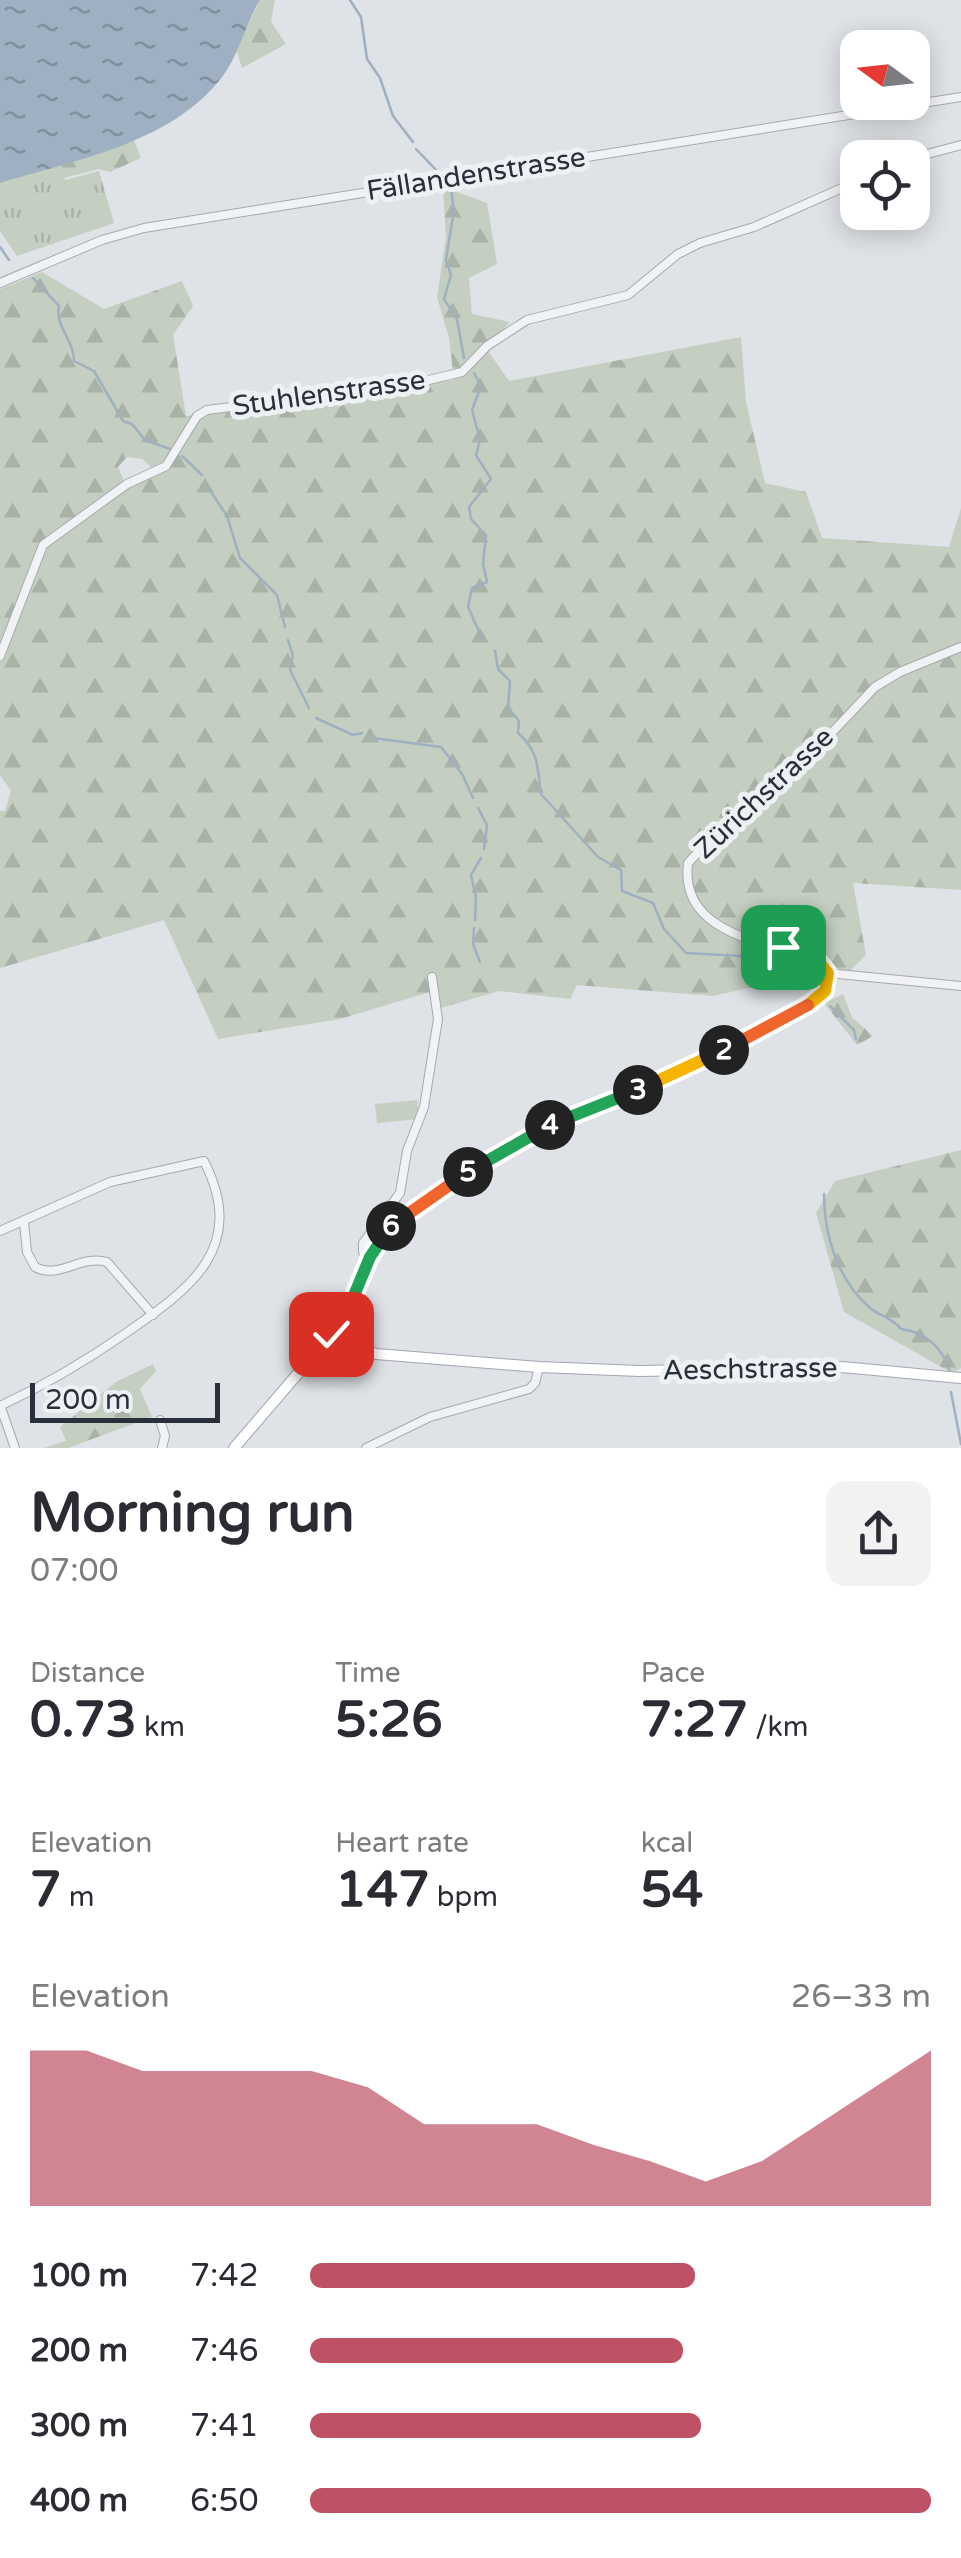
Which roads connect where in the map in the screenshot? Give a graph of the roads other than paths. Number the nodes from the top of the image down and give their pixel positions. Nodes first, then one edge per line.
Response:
1 (961, 97) edge
2 (961, 145) edge
3 (930, 153) edge
4 (840, 188) edge
5 (0, 283) edge
6 (961, 647) edge
7 (0, 656) edge
8 (828, 973) junction
9 (432, 977) dead end
10 (961, 986) edge
11 (24, 1223) junction
12 (0, 1231) edge
13 (370, 1257) junction
14 (153, 1315) junction
15 (331, 1334) junction
16 (539, 1367) junction
17 (961, 1378) edge
18 (0, 1406) edge
19 (160, 1420) dead end
20 (15, 1448) edge
21 (162, 1448) edge
22 (234, 1448) edge
23 (366, 1448) edge

1 - 5 street, Fällandenstrasse
2 - 3 street
4 - 7 street, Stuhlenstrasse
6 - 8 street, Zürichstrasse
8 - 10 street
8 - 13 street
9 - 13 street
11 - 12 street
11 - 14 street
11 - 14 street
13 - 15 street
14 - 18 street
15 - 16 main road, Aeschstrasse
15 - 22 main road
16 - 17 main road, Aeschstrasse
16 - 23 street
18 - 20 street
19 - 21 street

